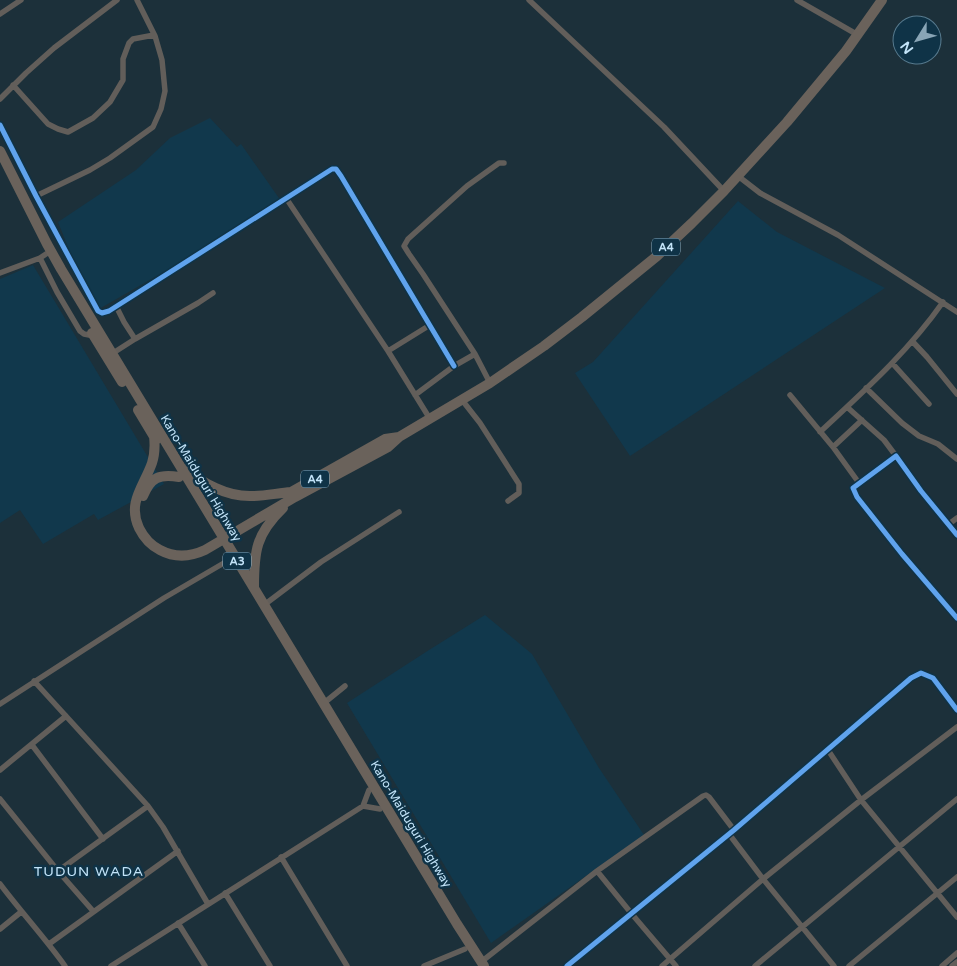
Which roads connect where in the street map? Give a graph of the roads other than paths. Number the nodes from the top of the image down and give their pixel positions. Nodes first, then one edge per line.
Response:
1 (21, 0) edge
2 (117, 0) edge
3 (137, 0) edge
4 (529, 0) edge
5 (797, 0) edge
6 (882, 0) edge
7 (0, 14) edge
8 (154, 35) junction
9 (858, 35) junction
10 (13, 85) junction
11 (0, 98) edge
12 (0, 125) edge
13 (0, 151) edge
14 (504, 164) dead end
15 (0, 166) edge
16 (738, 176) junction
17 (724, 191) junction
18 (36, 196) junction
19 (286, 198) junction
20 (43, 256) junction
21 (0, 273) edge
22 (213, 293) dead end
23 (943, 302) junction
24 (116, 306) junction
25 (957, 312) edge
26 (430, 325) junction
27 (134, 339) junction
28 (913, 342) junction
29 (388, 351) junction
30 (475, 354) junction
31 (109, 355) junction
32 (893, 364) junction
33 (454, 366) junction
34 (490, 383) junction
35 (866, 388) junction
36 (790, 394) dead end
37 (957, 394) edge
38 (415, 396) junction
39 (462, 400) junction
40 (929, 404) dead end
41 (847, 407) junction
42 (430, 419) junction
43 (862, 420) junction
44 (820, 432) junction
45 (154, 436) junction
46 (833, 447) junction
47 (896, 456) junction
48 (957, 460) edge
49 (180, 466) junction
50 (179, 477) junction
51 (859, 483) junction
52 (293, 494) junction
53 (508, 501) dead end
54 (399, 512) dead end
55 (957, 518) edge
56 (949, 524) junction
57 (957, 535) edge
58 (203, 547) junction
59 (229, 560) junction
60 (254, 588) junction
61 (264, 605) junction
62 (956, 615) edge
63 (34, 681) junction
64 (345, 686) dead end
65 (324, 703) junction
66 (0, 704) edge
67 (957, 710) edge
68 (66, 716) junction
69 (957, 727) edge
70 (32, 744) junction
71 (828, 750) junction
72 (0, 770) edge
73 (368, 790) junction
74 (0, 799) edge
75 (957, 799) edge
76 (862, 800) junction
77 (148, 806) junction
78 (363, 806) junction
79 (380, 809) junction
80 (731, 832) junction
81 (103, 839) junction
82 (899, 847) junction
83 (178, 851) junction
84 (281, 857) junction
85 (58, 871) junction
86 (597, 871) junction
87 (957, 877) edge
88 (764, 879) junction
89 (0, 884) edge
90 (225, 893) junction
91 (938, 893) junction
92 (208, 904) junction
93 (93, 911) junction
94 (21, 912) junction
95 (631, 913) junction
96 (957, 917) edge
97 (178, 923) junction
98 (803, 927) junction
99 (0, 929) edge
100 (49, 944) junction
101 (465, 949) junction
102 (957, 953) edge
103 (670, 959) junction
104 (957, 962) edge
105 (121, 964) edge
106 (480, 964) edge
107 (65, 966) edge
108 (111, 966) edge
109 (205, 966) edge
110 (270, 966) edge
111 (347, 966) edge
112 (424, 966) edge
113 (567, 966) edge
114 (662, 966) edge
115 (676, 966) edge
116 (756, 966) edge
117 (834, 966) edge
118 (849, 966) edge
119 (942, 966) edge
120 (952, 966) edge

1 - 7 street
2 - 10 street
3 - 8 street
4 - 17 street
5 - 9 street
6 - 9 highway, A4
8 - 10 street
8 - 18 street
9 - 16 highway, A4
10 - 11 street
12 - 18 street
13 - 31 highway, Kano-Maiduguri Highway / A3
14 - 30 street
15 - 20 highway, Kano-Maiduguri Highway / A3
16 - 17 highway, A4
16 - 23 street
17 - 34 highway, A4
18 - 24 street
19 - 24 street
19 - 26 street
19 - 29 street
20 - 21 street
20 - 31 highway, Kano-Maiduguri Highway / A3
22 - 27 street
23 - 25 street
23 - 28 street
24 - 27 street
26 - 29 street
26 - 33 street
27 - 31 street
28 - 32 street
28 - 37 street
29 - 38 street
30 - 33 street
30 - 34 street
31 - 45 highway, Kano-Maiduguri Highway / A3
31 - 49 highway, Kano-Maiduguri Highway / A3
32 - 35 street
32 - 40 street
33 - 38 street
34 - 39 highway, A4
35 - 41 street
35 - 48 street
36 - 44 street
38 - 42 street
39 - 42 highway, A4
39 - 53 street
41 - 43 street
41 - 44 street
42 - 52 highway, A4
43 - 46 street
43 - 47 street
44 - 46 street
45 - 50 highway, Kano-Maiduguri Highway / A3
45 - 58 highway, A4
46 - 51 street
47 - 51 street
47 - 56 street
49 - 52 highway
49 - 60 highway, Kano-Maiduguri Highway / A3
50 - 58 highway, A4
50 - 59 highway, Kano-Maiduguri Highway / A3
51 - 62 street
52 - 58 highway, A4
52 - 60 highway
54 - 61 street
55 - 56 street
56 - 57 street
59 - 63 street
59 - 73 highway, Kano-Maiduguri Highway / A3
60 - 61 highway, Kano-Maiduguri Highway / A3
61 - 65 highway, Kano-Maiduguri Highway / A3
63 - 66 street
63 - 68 street
64 - 65 street
65 - 106 highway, Kano-Maiduguri Highway / A3
67 - 71 street
68 - 70 street
68 - 77 street
69 - 76 street
70 - 72 street
70 - 81 street
71 - 76 street
71 - 80 street
73 - 78 street
73 - 79 highway, Kano-Maiduguri Highway / A3
74 - 85 street
75 - 82 street
76 - 82 street
76 - 88 street
77 - 81 street
77 - 83 street
78 - 79 street
78 - 84 street
79 - 101 highway, Kano-Maiduguri Highway / A3
80 - 86 street
80 - 88 street
80 - 95 street
81 - 85 street
82 - 91 street
82 - 98 street
83 - 92 street
83 - 93 street
84 - 90 street
84 - 111 street
85 - 93 street
86 - 95 street
86 - 106 street
87 - 91 street
88 - 98 street
88 - 103 street
89 - 94 street
90 - 92 street
90 - 110 street
91 - 96 street
91 - 118 street
92 - 97 street
93 - 100 street
94 - 99 street
94 - 100 street
95 - 103 street
95 - 113 street
97 - 105 street
97 - 109 street
98 - 116 street
98 - 117 street
100 - 107 street
101 - 106 highway, Kano-Maiduguri Highway / A3
101 - 112 street
102 - 119 street
103 - 114 street
103 - 115 street
104 - 120 street
105 - 108 street

